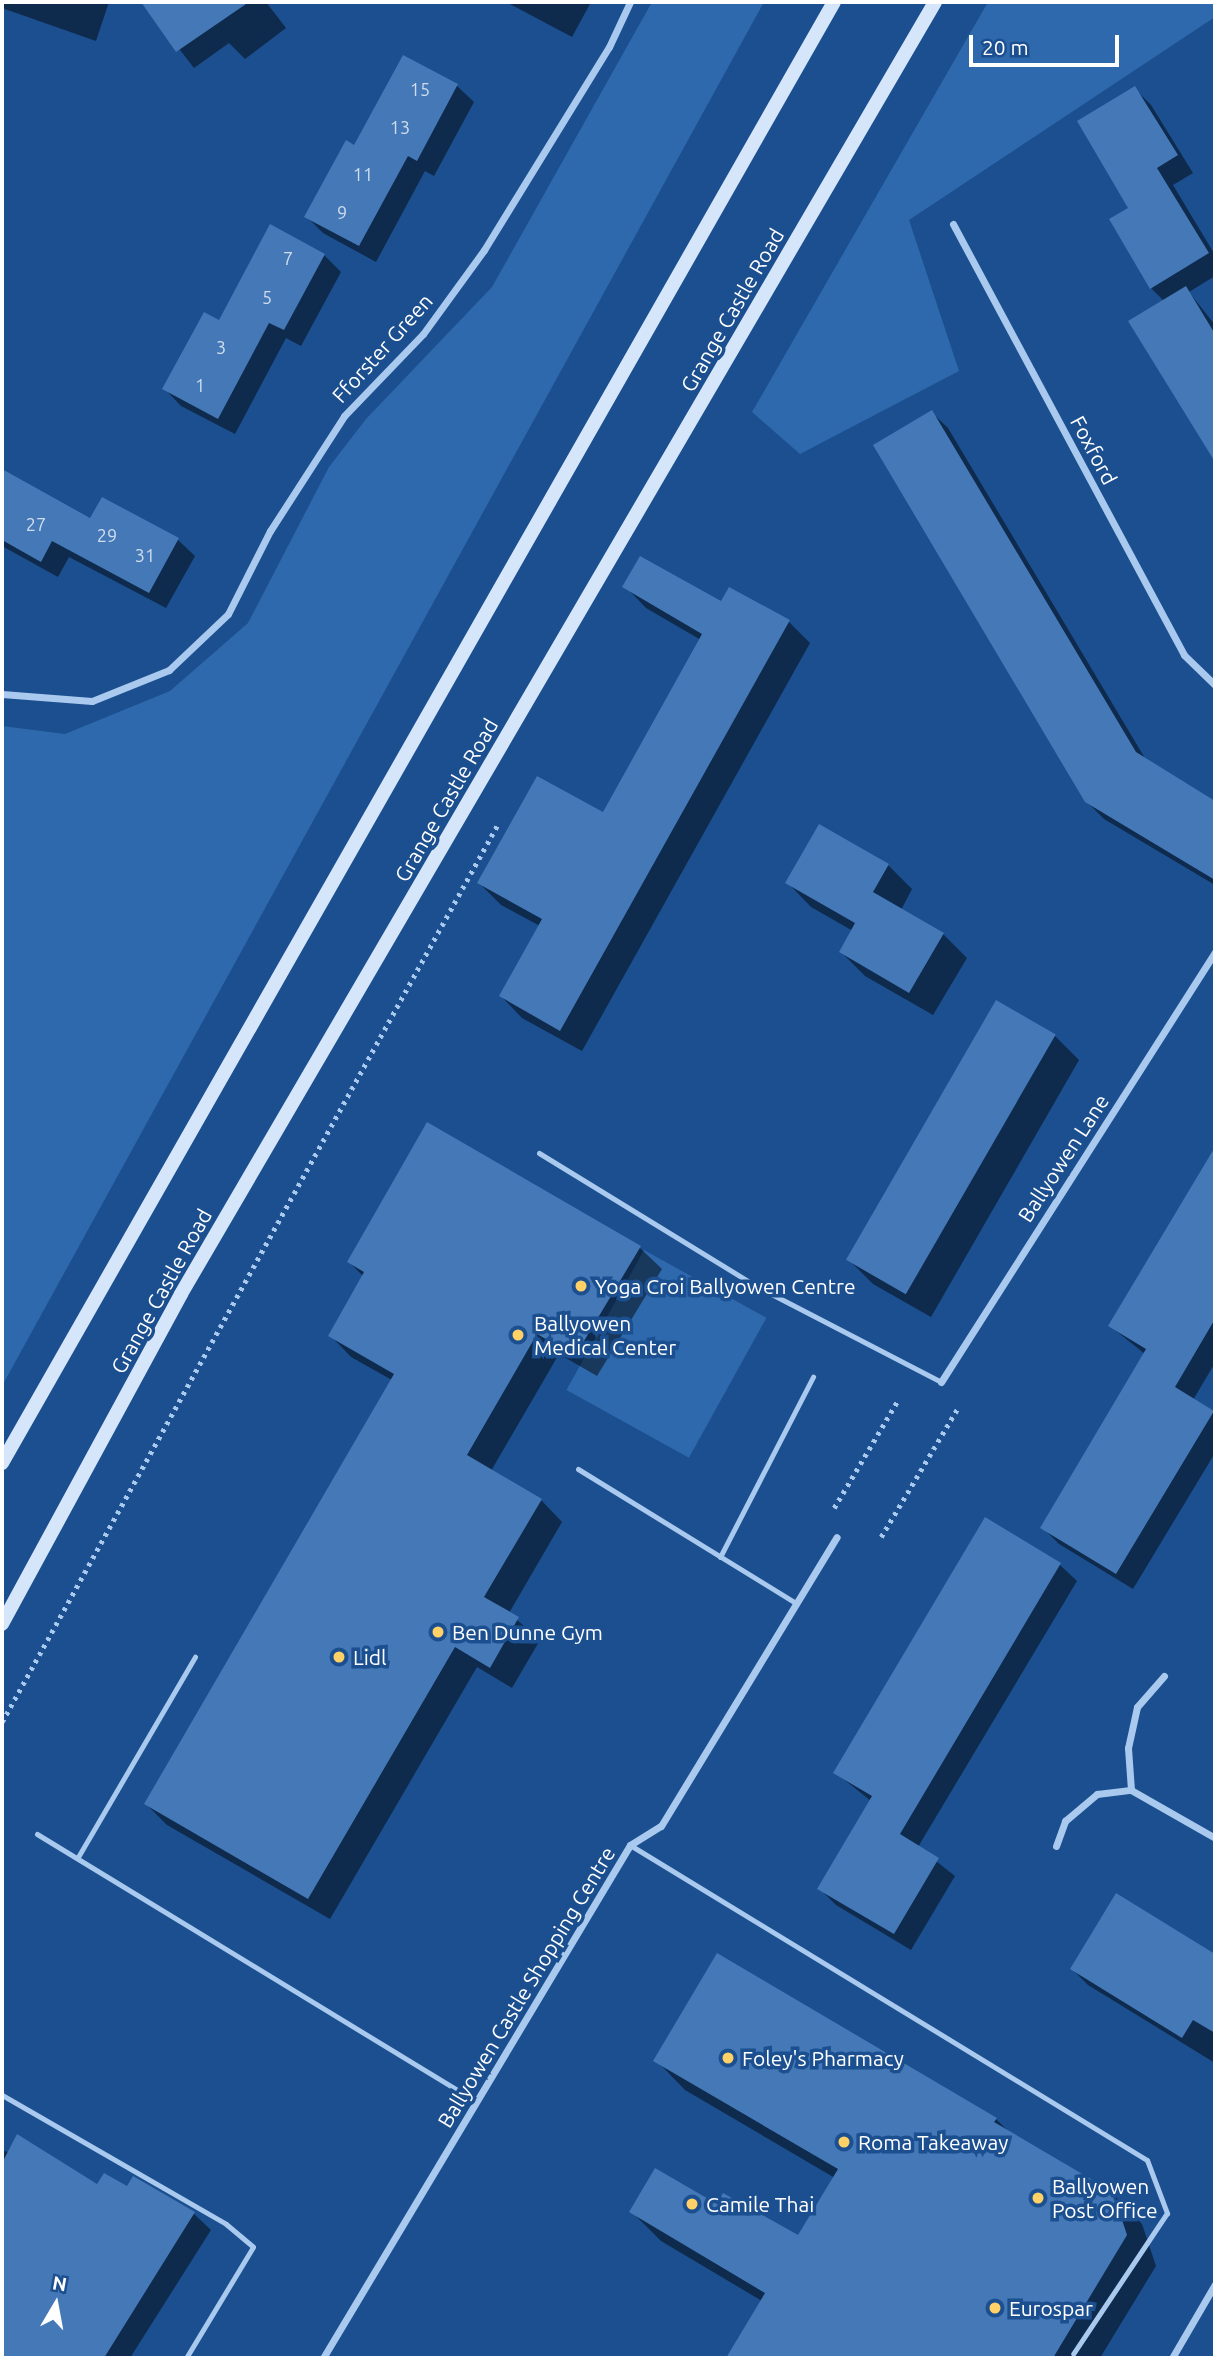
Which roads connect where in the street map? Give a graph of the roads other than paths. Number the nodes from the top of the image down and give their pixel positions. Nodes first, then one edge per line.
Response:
1 (630, 2) edge
2 (834, 2) edge
3 (935, 2) edge
4 (953, 224) dead end
5 (1215, 685) edge
6 (2, 694) edge
7 (1215, 952) edge
8 (539, 1153) dead end
9 (813, 1377) dead end
10 (941, 1382) joint
11 (2, 1463) edge
12 (578, 1469) dead end
13 (837, 1537) dead end
14 (720, 1557) junction
15 (794, 1602) junction
16 (2, 1624) edge
17 (195, 1657) dead end
18 (1164, 1676) dead end
19 (1131, 1790) junction
20 (37, 1834) dead end
21 (1215, 1838) edge
22 (631, 1845) junction
23 (1056, 1846) dead end
24 (78, 1857) junction
25 (2, 2095) edge
26 (477, 2102) junction
27 (1215, 2284) edge
28 (1073, 2354) dead end
29 (186, 2358) edge
30 (324, 2358) edge
31 (1172, 2358) edge

1 - 6 street, Fforster Green
2 - 11 main road
3 - 16 main road, Grange Castle Road
4 - 5 street, Foxford
7 - 10 street, Ballyowen Lane
8 - 10 lane
9 - 14 lane
12 - 14 lane
13 - 15 street, Ballyowen Castle Shopping Centre
14 - 15 lane
15 - 22 street, Ballyowen Castle Shopping Centre
17 - 24 lane
18 - 19 street
19 - 21 street
19 - 23 street
20 - 24 lane
22 - 26 street, Ballyowen Castle Shopping Centre
22 - 28 lane
24 - 26 lane
25 - 29 lane
26 - 30 street, Ballyowen Castle Shopping Centre
27 - 31 street

